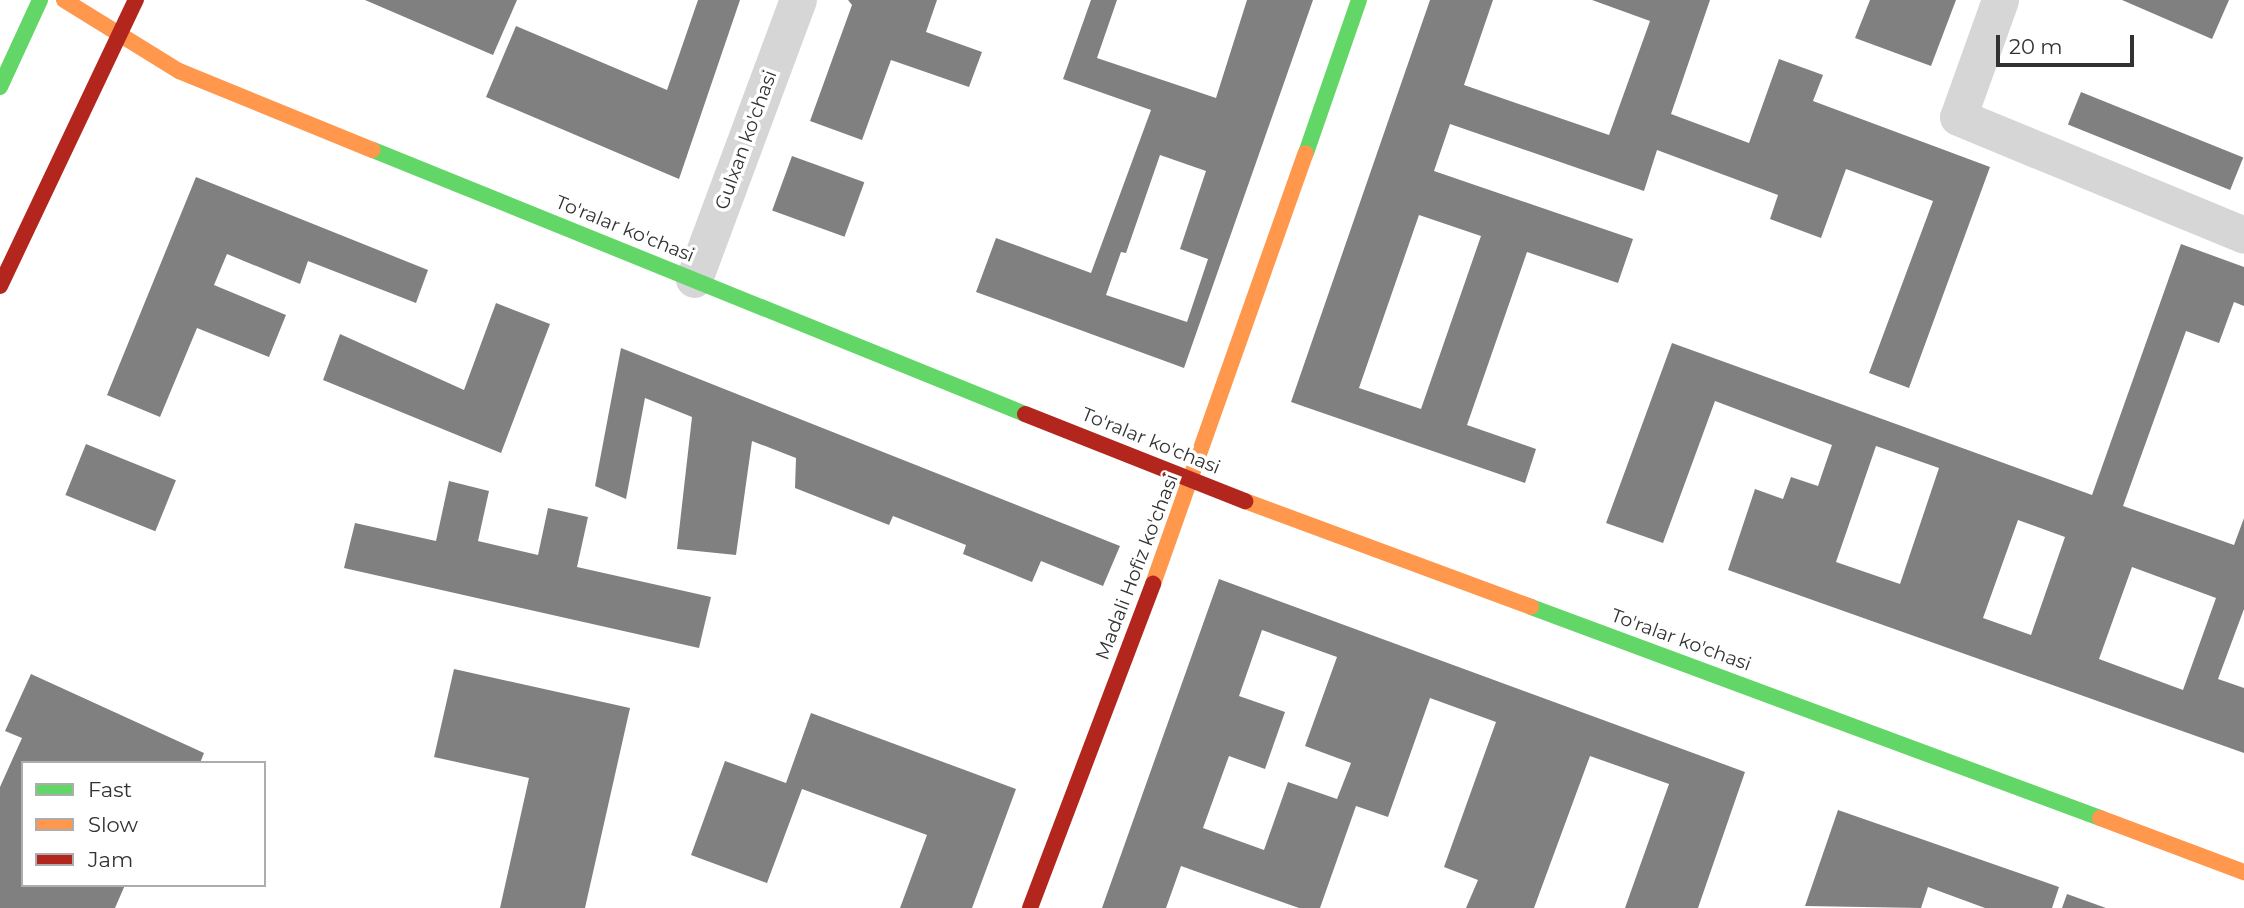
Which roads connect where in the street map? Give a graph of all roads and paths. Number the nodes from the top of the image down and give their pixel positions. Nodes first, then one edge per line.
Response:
1 (40, 0) edge
2 (64, 0) edge
3 (136, 0) edge
4 (798, 0) edge
5 (1359, 0) edge
6 (2000, 0) edge
7 (120, 35) junction
8 (0, 87) edge
9 (2244, 235) edge
10 (694, 279) junction
11 (0, 286) edge
12 (1192, 481) junction
13 (2244, 872) edge
14 (1030, 908) edge

1 - 8 street
2 - 7 street, To'ralar ko'chasi
3 - 7 street
4 - 10 street, Gulxan ko'chasi
5 - 12 street, Madali Hofiz ko'chasi
6 - 9 street
7 - 10 street, To'ralar ko'chasi
7 - 11 street
10 - 12 street, To'ralar ko'chasi
12 - 13 street, To'ralar ko'chasi
12 - 14 street, Madali Hofiz ko'chasi

